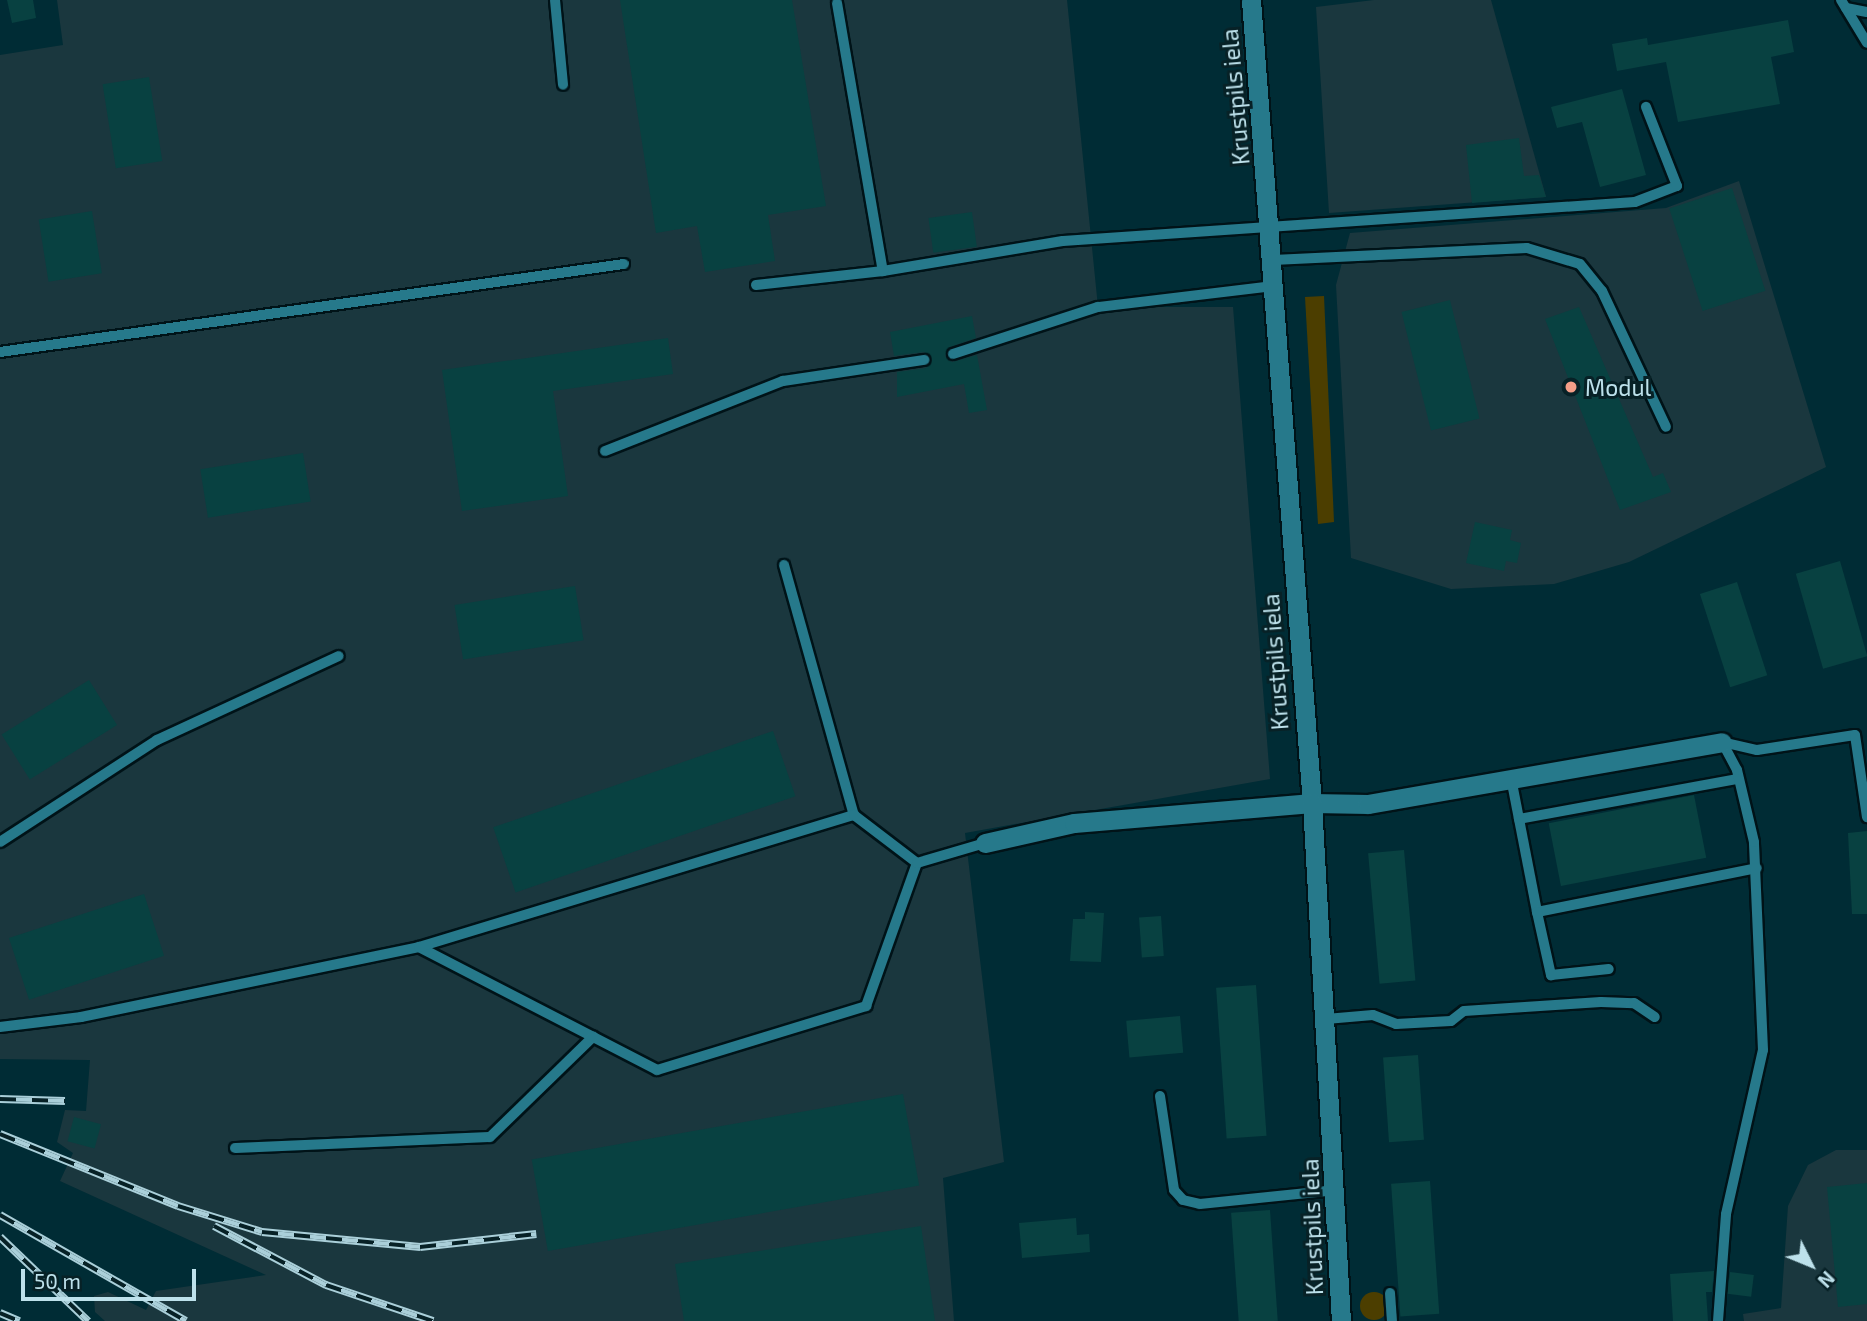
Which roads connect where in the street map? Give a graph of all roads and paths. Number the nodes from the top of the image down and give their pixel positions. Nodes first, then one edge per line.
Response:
1 (555, 0) edge
2 (1251, 0) edge
3 (837, 3) dead end
4 (1844, 4) edge
5 (1867, 12) edge
6 (1867, 43) edge
7 (563, 85) dead end
8 (1646, 107) dead end
9 (1271, 229) junction
10 (1273, 260) junction
11 (624, 264) dead end
12 (883, 271) junction
13 (756, 285) dead end
14 (1275, 286) junction
15 (0, 352) edge
16 (953, 354) dead end
17 (924, 360) dead end
18 (1666, 426) dead end
19 (605, 451) dead end
20 (784, 565) dead end
21 (339, 656) dead end
22 (1722, 742) junction
23 (1738, 779) junction
24 (1512, 783) junction
25 (1312, 803) junction
26 (854, 815) junction
27 (1867, 817) edge
28 (1519, 819) junction
29 (0, 842) edge
30 (985, 844) joint
31 (918, 863) junction
32 (1757, 869) junction
33 (1537, 912) junction
34 (419, 947) junction
35 (1609, 970) dead end
36 (1655, 1017) dead end
37 (1326, 1019) junction
38 (0, 1027) edge
39 (593, 1037) junction
40 (1160, 1096) dead end
41 (235, 1148) dead end
42 (1336, 1190) junction
43 (1390, 1293) dead end
44 (1340, 1321) edge
45 (1392, 1321) edge
46 (1718, 1321) edge

1 - 7 lane
2 - 9 street, Krustpils iela
3 - 12 lane
4 - 5 lane
4 - 6 lane
8 - 9 lane
9 - 10 street, Krustpils iela
9 - 12 lane
10 - 14 street, Krustpils iela
10 - 18 lane
11 - 15 lane
12 - 13 lane
14 - 16 lane
14 - 25 street, Krustpils iela
17 - 19 lane
20 - 26 lane
21 - 29 lane
22 - 23 lane
22 - 24 street
22 - 27 lane
23 - 28 lane
23 - 32 lane
24 - 25 street
24 - 28 lane
25 - 30 street
25 - 37 street, Krustpils iela
26 - 31 lane
26 - 34 lane
28 - 33 lane
30 - 31 lane
31 - 39 lane
32 - 33 lane
32 - 46 lane
33 - 35 lane
34 - 38 lane
34 - 39 lane
36 - 37 lane
37 - 42 street, Krustpils iela
39 - 41 lane
40 - 42 lane
42 - 44 street, Krustpils iela
43 - 45 lane

